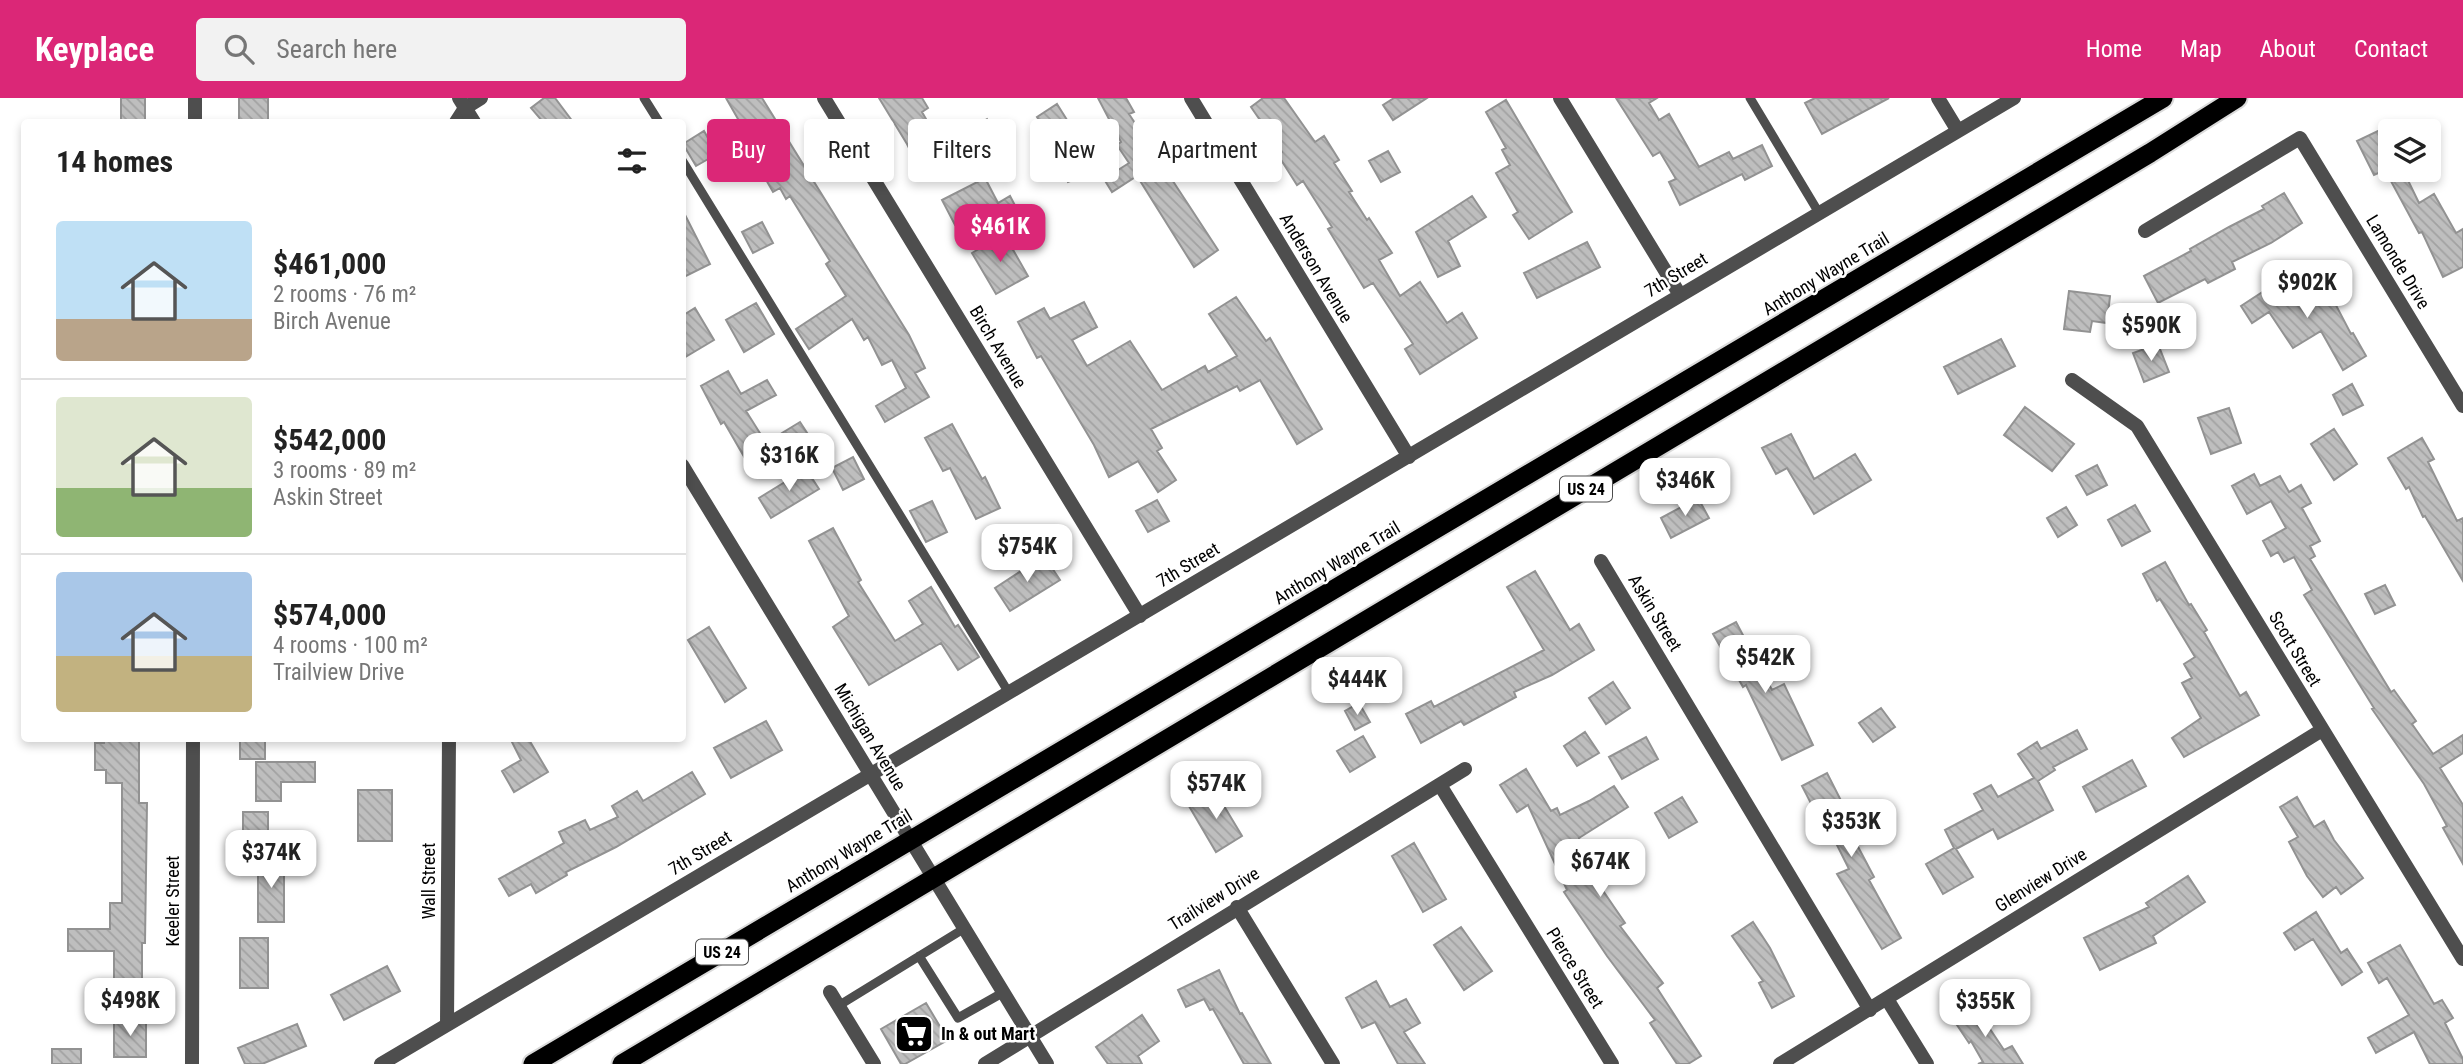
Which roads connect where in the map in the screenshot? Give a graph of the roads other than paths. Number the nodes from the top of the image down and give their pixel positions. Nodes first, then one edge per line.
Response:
1 (195, 98) edge
2 (481, 98) edge
3 (644, 98) edge
4 (824, 98) edge
5 (1191, 98) edge
6 (1560, 98) edge
7 (1750, 98) edge
8 (1938, 98) edge
9 (2014, 98) edge
10 (2163, 98) edge
11 (2237, 98) edge
12 (462, 103) edge
13 (195, 119) edge
14 (472, 119) edge
15 (657, 119) edge
16 (1958, 131) junction
17 (686, 167) edge
18 (1819, 213) junction
19 (2145, 231) dead end
20 (1680, 295) junction
21 (2072, 380) dead end
22 (2463, 407) edge
23 (1409, 457) junction
24 (686, 472) edge
25 (1601, 561) dead end
26 (1140, 616) junction
27 (1009, 693) junction
28 (2322, 730) junction
29 (193, 742) edge
30 (449, 742) edge
31 (1465, 769) dead end
32 (871, 775) junction
33 (1440, 785) junction
34 (910, 839) junction
35 (934, 878) junction
36 (1237, 907) junction
37 (965, 928) junction
38 (919, 956) junction
39 (2463, 959) edge
40 (830, 992) dead end
41 (1004, 992) junction
42 (1887, 999) junction
43 (838, 1006) junction
44 (1870, 1010) junction
45 (447, 1025) junction
46 (1030, 1036) junction
47 (192, 1064) edge
48 (381, 1064) edge
49 (533, 1064) edge
50 (622, 1064) edge
51 (874, 1064) edge
52 (985, 1064) edge
53 (1047, 1064) edge
54 (1333, 1064) edge
55 (1612, 1064) edge
56 (1780, 1064) edge
57 (1927, 1064) edge

1 - 13 street
2 - 12 street
3 - 15 lane
4 - 26 street, Birch Avenue
5 - 23 street, Anderson Avenue
6 - 20 street
7 - 18 lane
8 - 16 street
9 - 16 street, 7th Street
10 - 34 highway, Anthony Wayne Trail / US 24
11 - 35 highway, US 24
12 - 14 street
16 - 18 street, 7th Street
17 - 27 lane
18 - 20 street, 7th Street
19 - 22 street, Lamonde Drive
20 - 23 street, 7th Street
21 - 28 street, Scott Street
23 - 26 street, 7th Street
24 - 32 street, Michigan Avenue
25 - 44 street, Askin Street
26 - 27 street, 7th Street
27 - 32 street, 7th Street
28 - 39 street, Scott Street
28 - 42 street, Glenview Drive
29 - 47 street, Keeler Street
30 - 45 street, Wall Street
31 - 33 street, Trailview Drive
32 - 34 street, Michigan Avenue
32 - 45 street, 7th Street
33 - 36 street, Trailview Drive
33 - 55 street, Pierce Street
34 - 35 street, Michigan Avenue
34 - 49 highway, Anthony Wayne Trail / US 24
35 - 37 street, Michigan Avenue
35 - 50 highway, US 24
36 - 46 street, Trailview Drive
36 - 54 street
37 - 38 lane
37 - 41 street, Michigan Avenue
38 - 41 lane
38 - 43 lane
40 - 43 street
41 - 46 street, Michigan Avenue
42 - 44 street, Glenview Drive
42 - 57 street
43 - 51 street
44 - 56 street, Glenview Drive
45 - 48 street, 7th Street
46 - 52 street, Trailview Drive
46 - 53 street, Michigan Avenue

